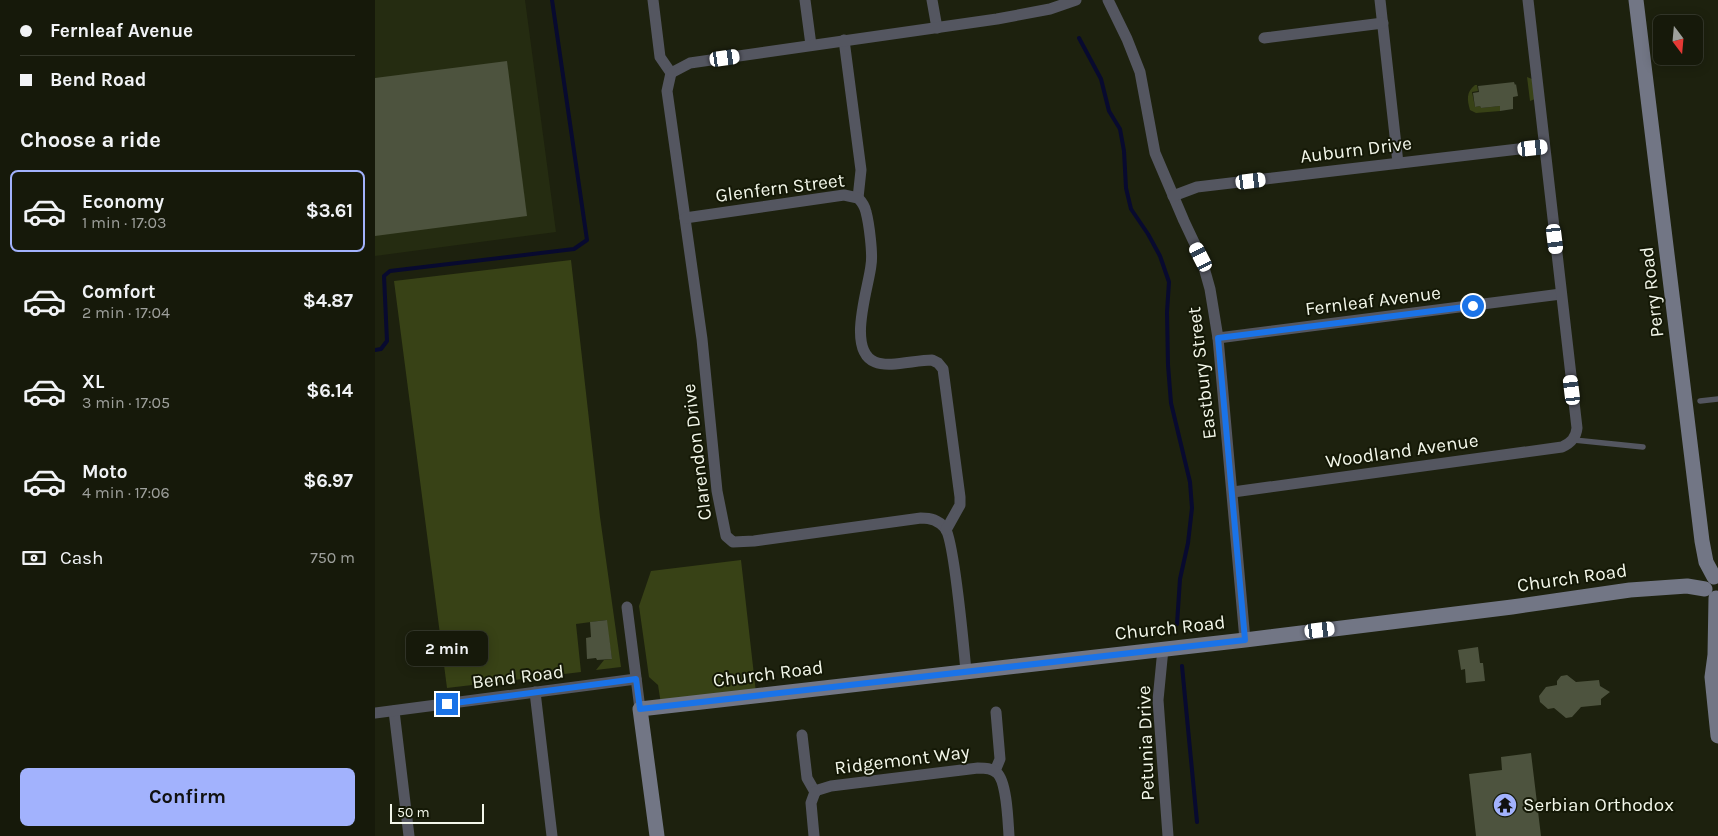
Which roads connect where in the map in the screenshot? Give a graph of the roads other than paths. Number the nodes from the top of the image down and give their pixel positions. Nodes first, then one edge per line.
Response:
1 (653, 0) edge
2 (805, 0) edge
3 (932, 0) edge
4 (1076, 0) edge
5 (1108, 0) edge
6 (1380, 0) edge
7 (1528, 0) edge
8 (1636, 0) edge
9 (1383, 23) junction
10 (937, 28) junction
11 (1264, 38) dead end
12 (844, 40) junction
13 (811, 45) junction
14 (671, 73) junction
15 (1545, 146) junction
16 (1398, 163) junction
17 (1173, 196) junction
18 (859, 198) junction
19 (685, 218) junction
20 (1561, 294) junction
21 (1218, 338) junction
22 (1718, 399) edge
23 (1700, 401) dead end
24 (1573, 440) junction
25 (1643, 447) dead end
26 (1233, 492) junction
27 (946, 530) junction
28 (1714, 588) edge
29 (627, 607) dead end
30 (1245, 640) junction
31 (1163, 649) junction
32 (1717, 660) edge
33 (966, 671) junction
34 (636, 679) junction
35 (535, 692) junction
36 (640, 709) junction
37 (394, 710) junction
38 (996, 712) dead end
39 (375, 713) edge
40 (801, 735) dead end
41 (1718, 736) edge
42 (995, 771) junction
43 (815, 792) junction
44 (409, 836) edge
45 (552, 836) edge
46 (657, 836) edge
47 (814, 836) edge
48 (1009, 836) edge
49 (1168, 836) edge

1 - 14 street
2 - 13 street
3 - 10 street
4 - 10 street
5 - 17 street, Eastbury Street
6 - 9 street
7 - 15 street
8 - 28 main road, Perry Road
9 - 11 street
9 - 16 street
10 - 12 street
12 - 13 street
12 - 18 street
13 - 14 street
14 - 19 street, Clarendon Drive
15 - 16 street, Auburn Drive
15 - 20 street
16 - 17 street, Auburn Drive
17 - 21 street, Eastbury Street
18 - 19 street, Glenfern Street
18 - 27 street, Glenfern Street
19 - 27 street, Clarendon Drive
20 - 21 street, Fernleaf Avenue
20 - 24 street
21 - 26 street, Eastbury Street
22 - 23 lane
24 - 25 lane
24 - 26 street, Woodland Avenue
26 - 30 street, Eastbury Street
27 - 33 street
28 - 30 main road, Church Road
28 - 32 main road, Perry Road
29 - 34 street
30 - 31 main road, Church Road
31 - 33 main road, Church Road
31 - 49 street, Petunia Drive
32 - 41 main road, Perry Road
33 - 36 main road, Church Road
34 - 35 street, Bend Road
34 - 36 street
35 - 37 street, Bend Road
35 - 45 street
36 - 46 main road
37 - 39 street, Bend Road
37 - 44 street
38 - 42 street
40 - 43 street
42 - 43 street, Ridgemont Way
42 - 48 street
43 - 47 street

